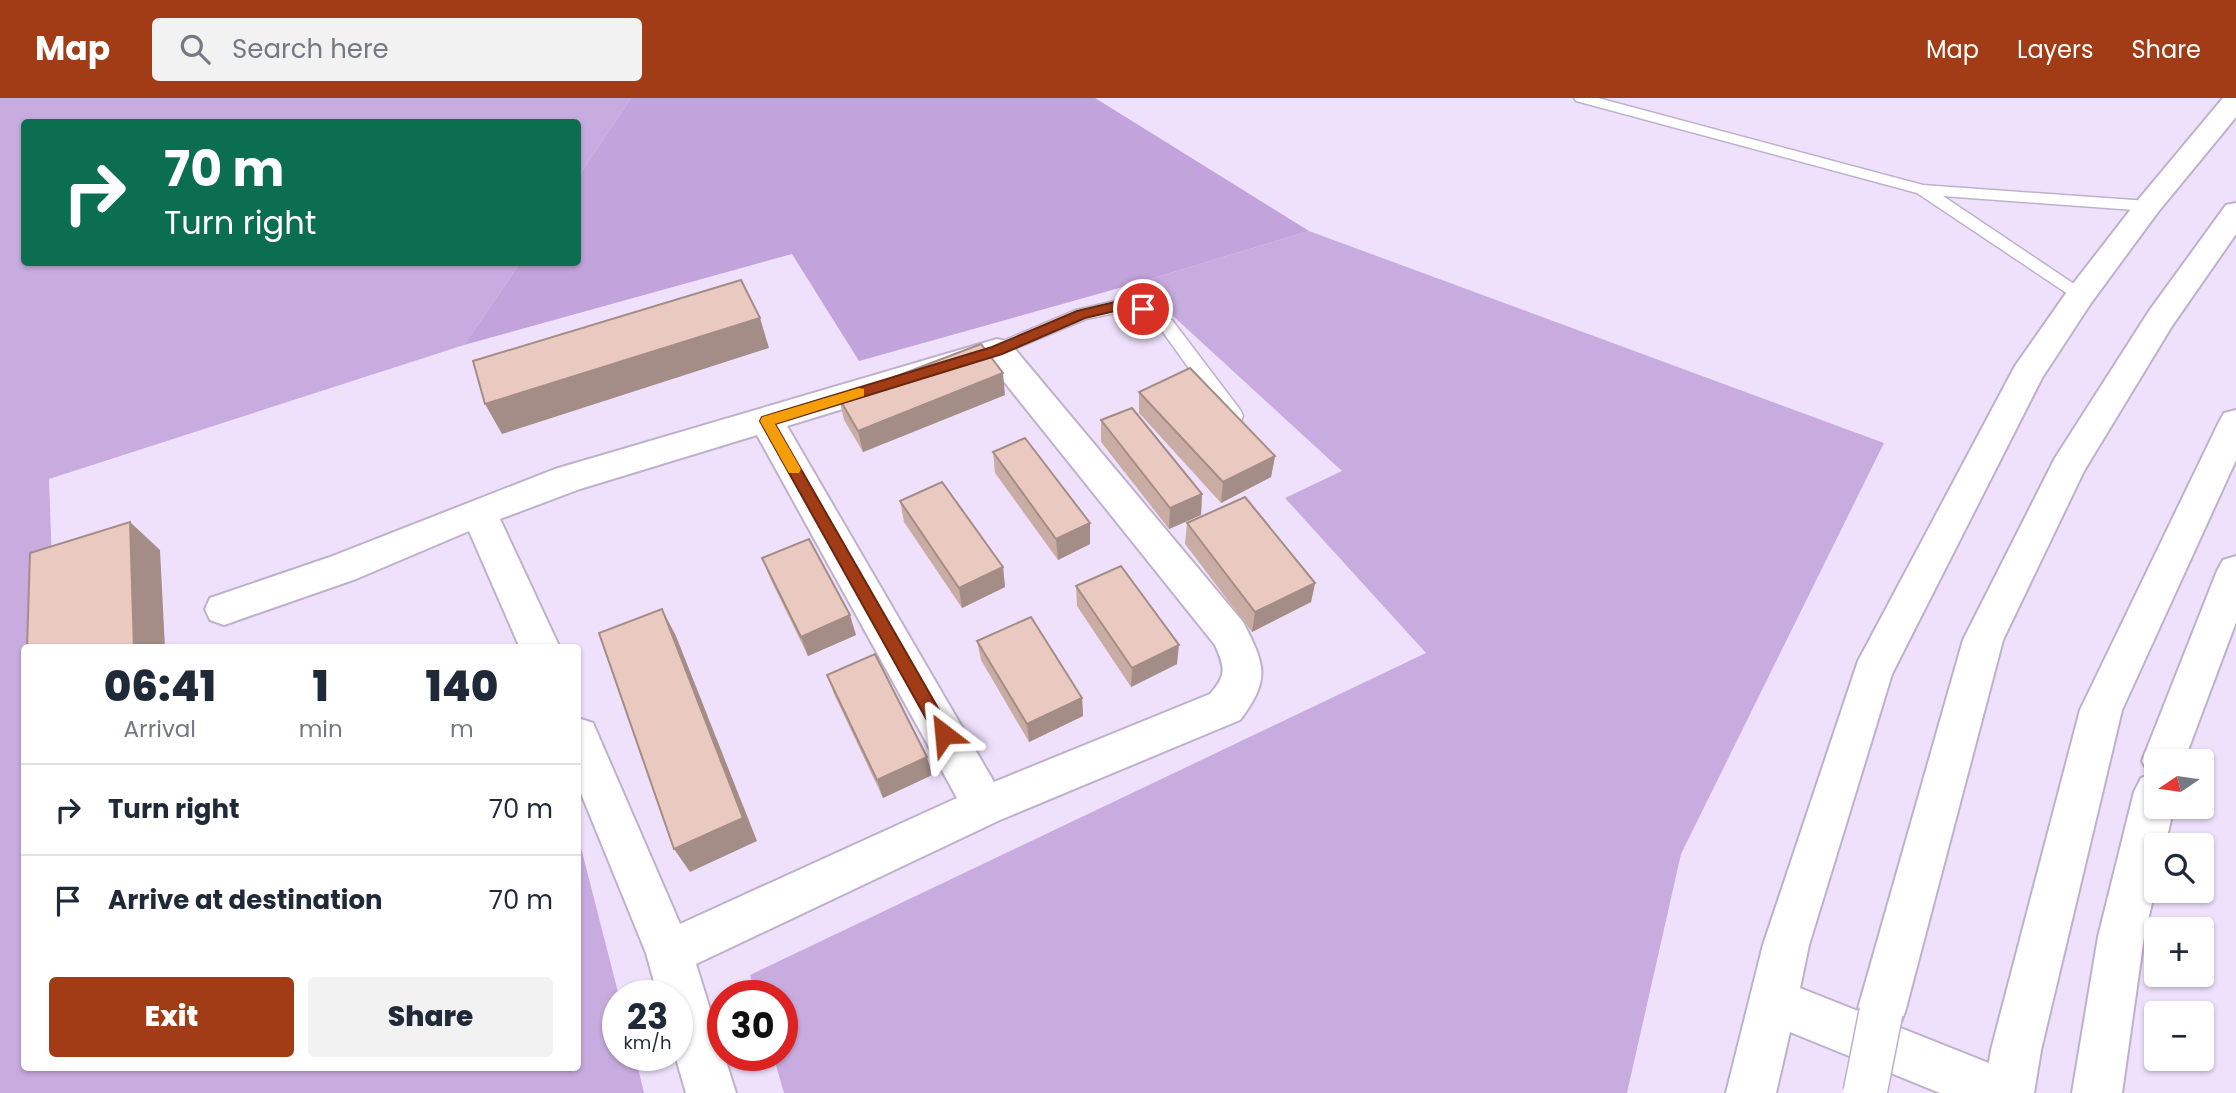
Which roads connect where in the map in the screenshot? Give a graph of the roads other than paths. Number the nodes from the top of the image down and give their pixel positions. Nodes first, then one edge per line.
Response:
1 (1581, 98) edge
2 (2236, 100) edge
3 (1923, 190) junction
4 (2148, 206) junction
5 (2236, 212) edge
6 (2080, 296) junction
7 (997, 350) junction
8 (1234, 416) edge
9 (767, 421) junction
10 (2236, 422) edge
11 (479, 512) junction
12 (2236, 571) edge
13 (224, 609) dead end
14 (538, 644) edge
15 (581, 743) edge
16 (2168, 749) edge
17 (985, 806) junction
18 (2149, 819) edge
19 (668, 953) junction
20 (1773, 1001) junction
21 (2009, 1079) edge
22 (711, 1093) edge
23 (1751, 1093) edge
24 (1865, 1093) edge
25 (2097, 1093) edge

1 - 3 lane
2 - 4 main road
3 - 4 lane
3 - 6 lane
4 - 6 main road
5 - 24 main road, bridge
6 - 20 main road
7 - 8 lane
7 - 9 main road
7 - 17 main road
9 - 11 main road
9 - 17 main road
10 - 21 main road
11 - 13 main road
11 - 14 main road
12 - 16 main road
15 - 19 main road
17 - 19 main road
18 - 25 main road
19 - 22 main road
20 - 21 main road
20 - 23 main road

